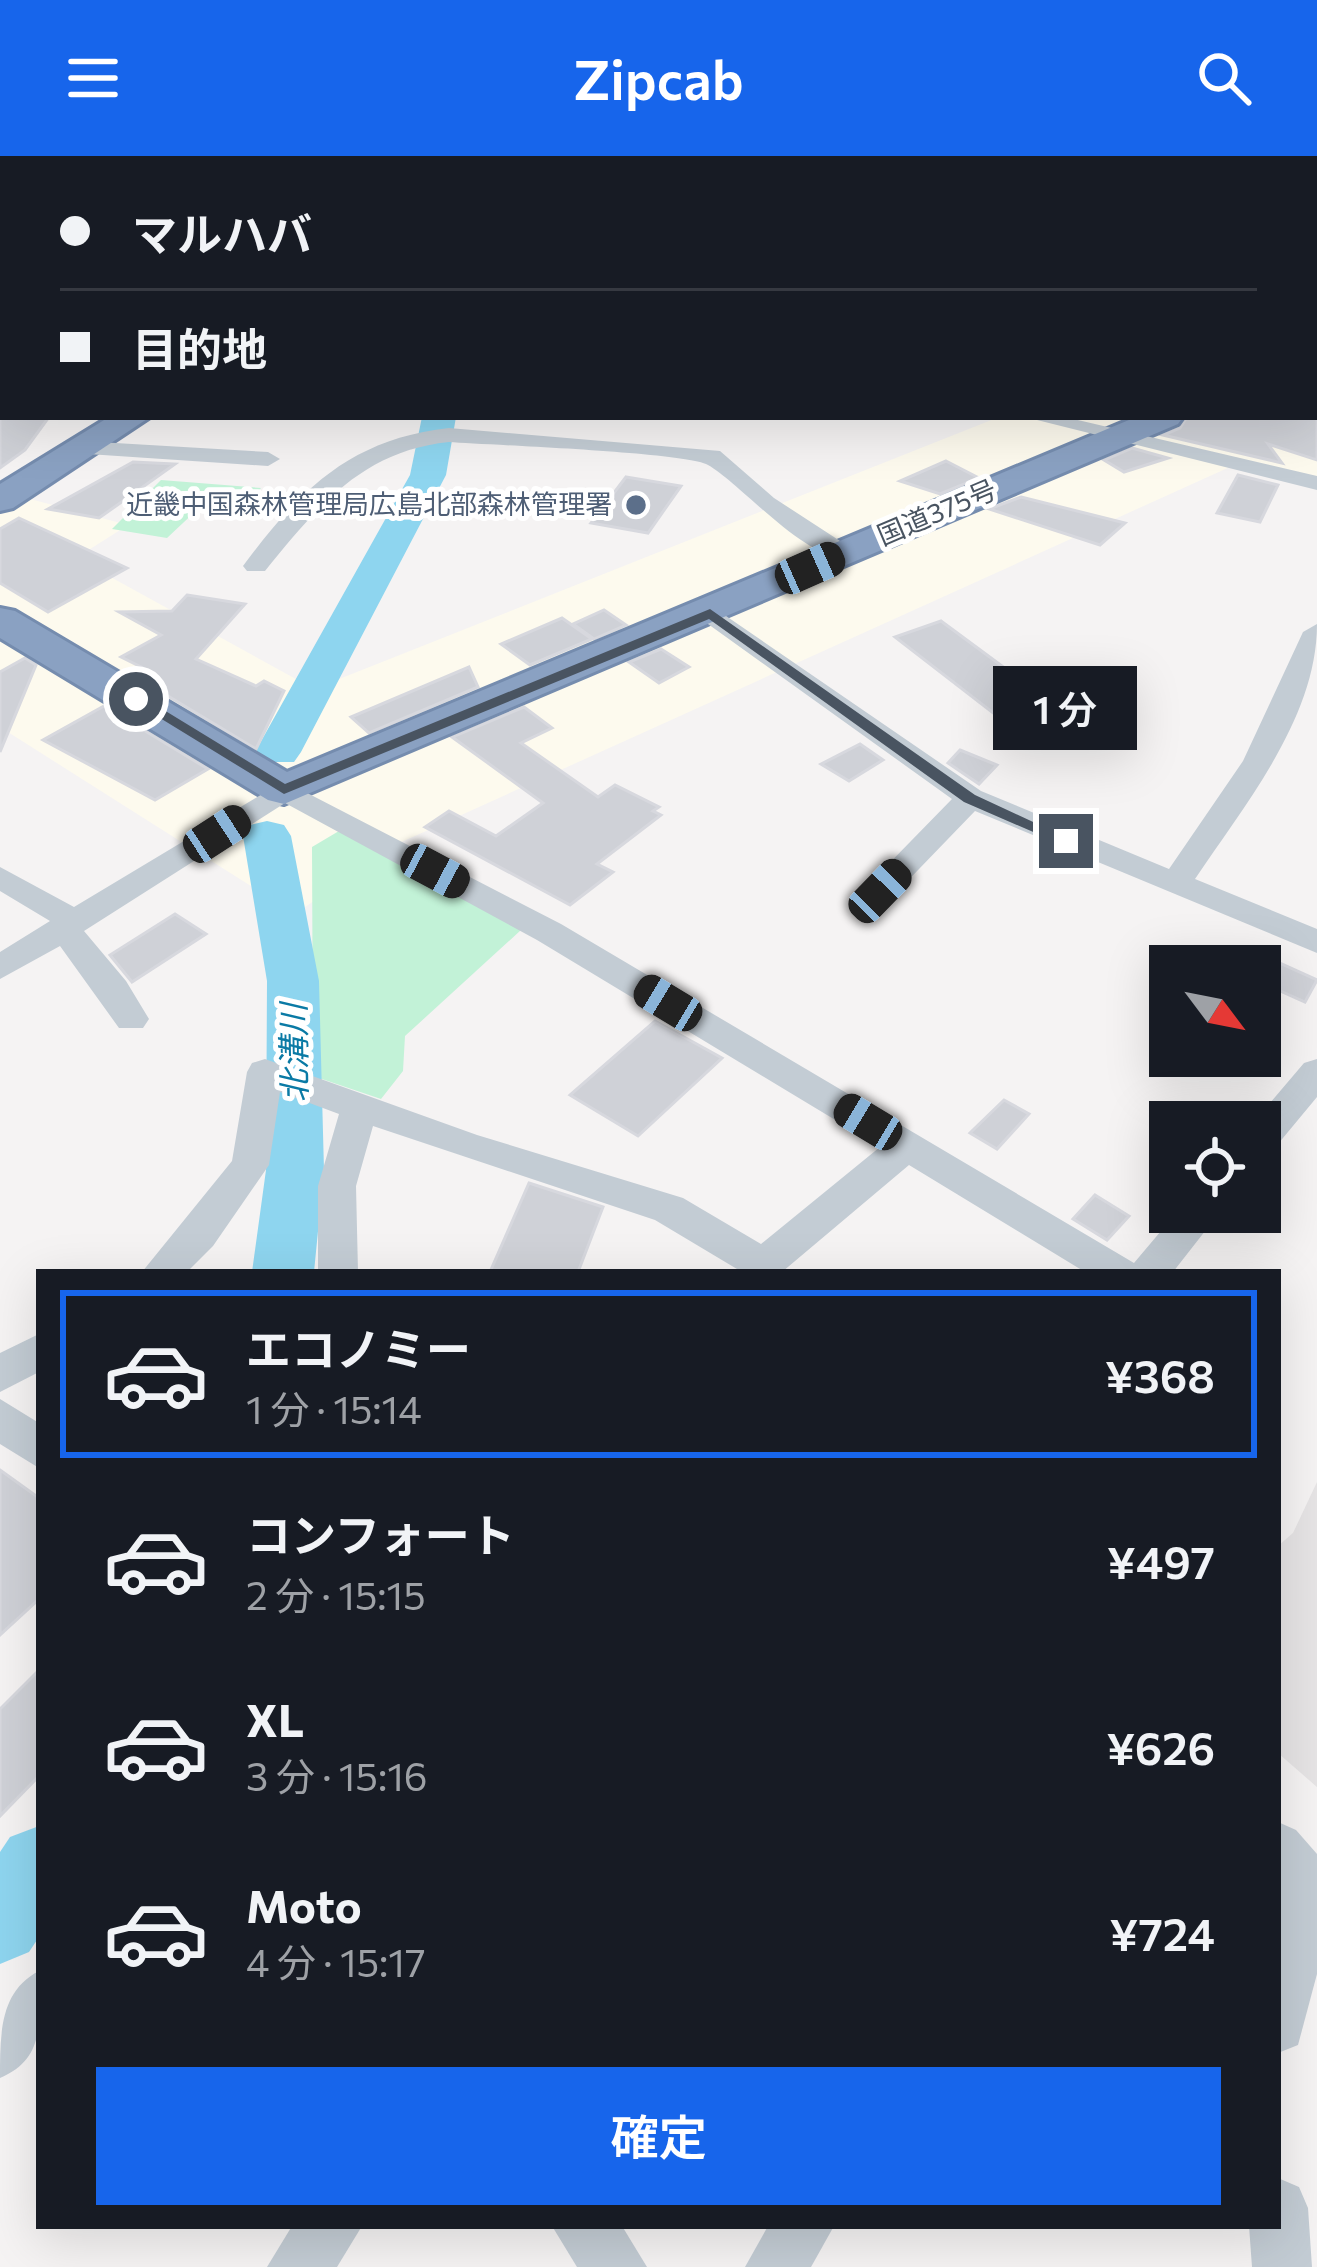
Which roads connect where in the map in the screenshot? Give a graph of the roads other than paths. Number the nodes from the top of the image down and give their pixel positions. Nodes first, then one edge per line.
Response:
1 (128, 420) edge
2 (1048, 420) edge
3 (1158, 420) edge
4 (1116, 437) junction
5 (81, 448) junction
6 (268, 458) dead end
7 (1317, 483) edge
8 (0, 500) edge
9 (844, 552) junction
10 (256, 566) dead end
11 (710, 613) junction
12 (0, 620) edge
13 (1317, 632) edge
14 (284, 790) junction
15 (970, 798) junction
16 (0, 877) edge
17 (1176, 883) junction
18 (880, 891) dead end
19 (68, 924) junction
20 (1317, 942) edge
21 (0, 968) edge
22 (130, 1019) dead end
23 (1317, 1072) edge
24 (360, 1106) junction
25 (1281, 1115) edge
26 (908, 1145) junction
27 (1182, 1233) edge
28 (165, 1269) edge
29 (338, 1269) edge
30 (1113, 1269) edge
31 (1152, 1269) edge
32 (36, 1353) edge
33 (0, 1373) edge
34 (0, 1418) edge
35 (36, 1447) edge
36 (1301, 1878) edge
37 (36, 2003) edge
38 (1281, 2005) edge
39 (0, 2050) edge
40 (329, 2229) edge
41 (585, 2229) edge
42 (802, 2229) edge
43 (1279, 2229) edge
44 (297, 2267) edge
45 (617, 2267) edge
46 (775, 2267) edge
47 (1282, 2267) edge

1 - 5 highway
2 - 4 street
3 - 4 highway, 国道375号
4 - 7 street
4 - 9 highway, 国道375号
5 - 6 street
5 - 8 highway
9 - 10 street
9 - 11 highway, 国道375号
11 - 14 highway, 国道375号
11 - 15 street
12 - 14 highway
13 - 17 street
14 - 19 street
14 - 26 street
15 - 17 street
15 - 18 street
16 - 19 street
17 - 20 street
19 - 21 street
19 - 22 street
23 - 25 street
24 - 26 street
24 - 28 street
24 - 29 street
26 - 30 street
27 - 31 street
32 - 33 street
34 - 35 street
36 - 38 street
37 - 39 street
40 - 44 street
41 - 45 street
42 - 46 street
43 - 47 street

